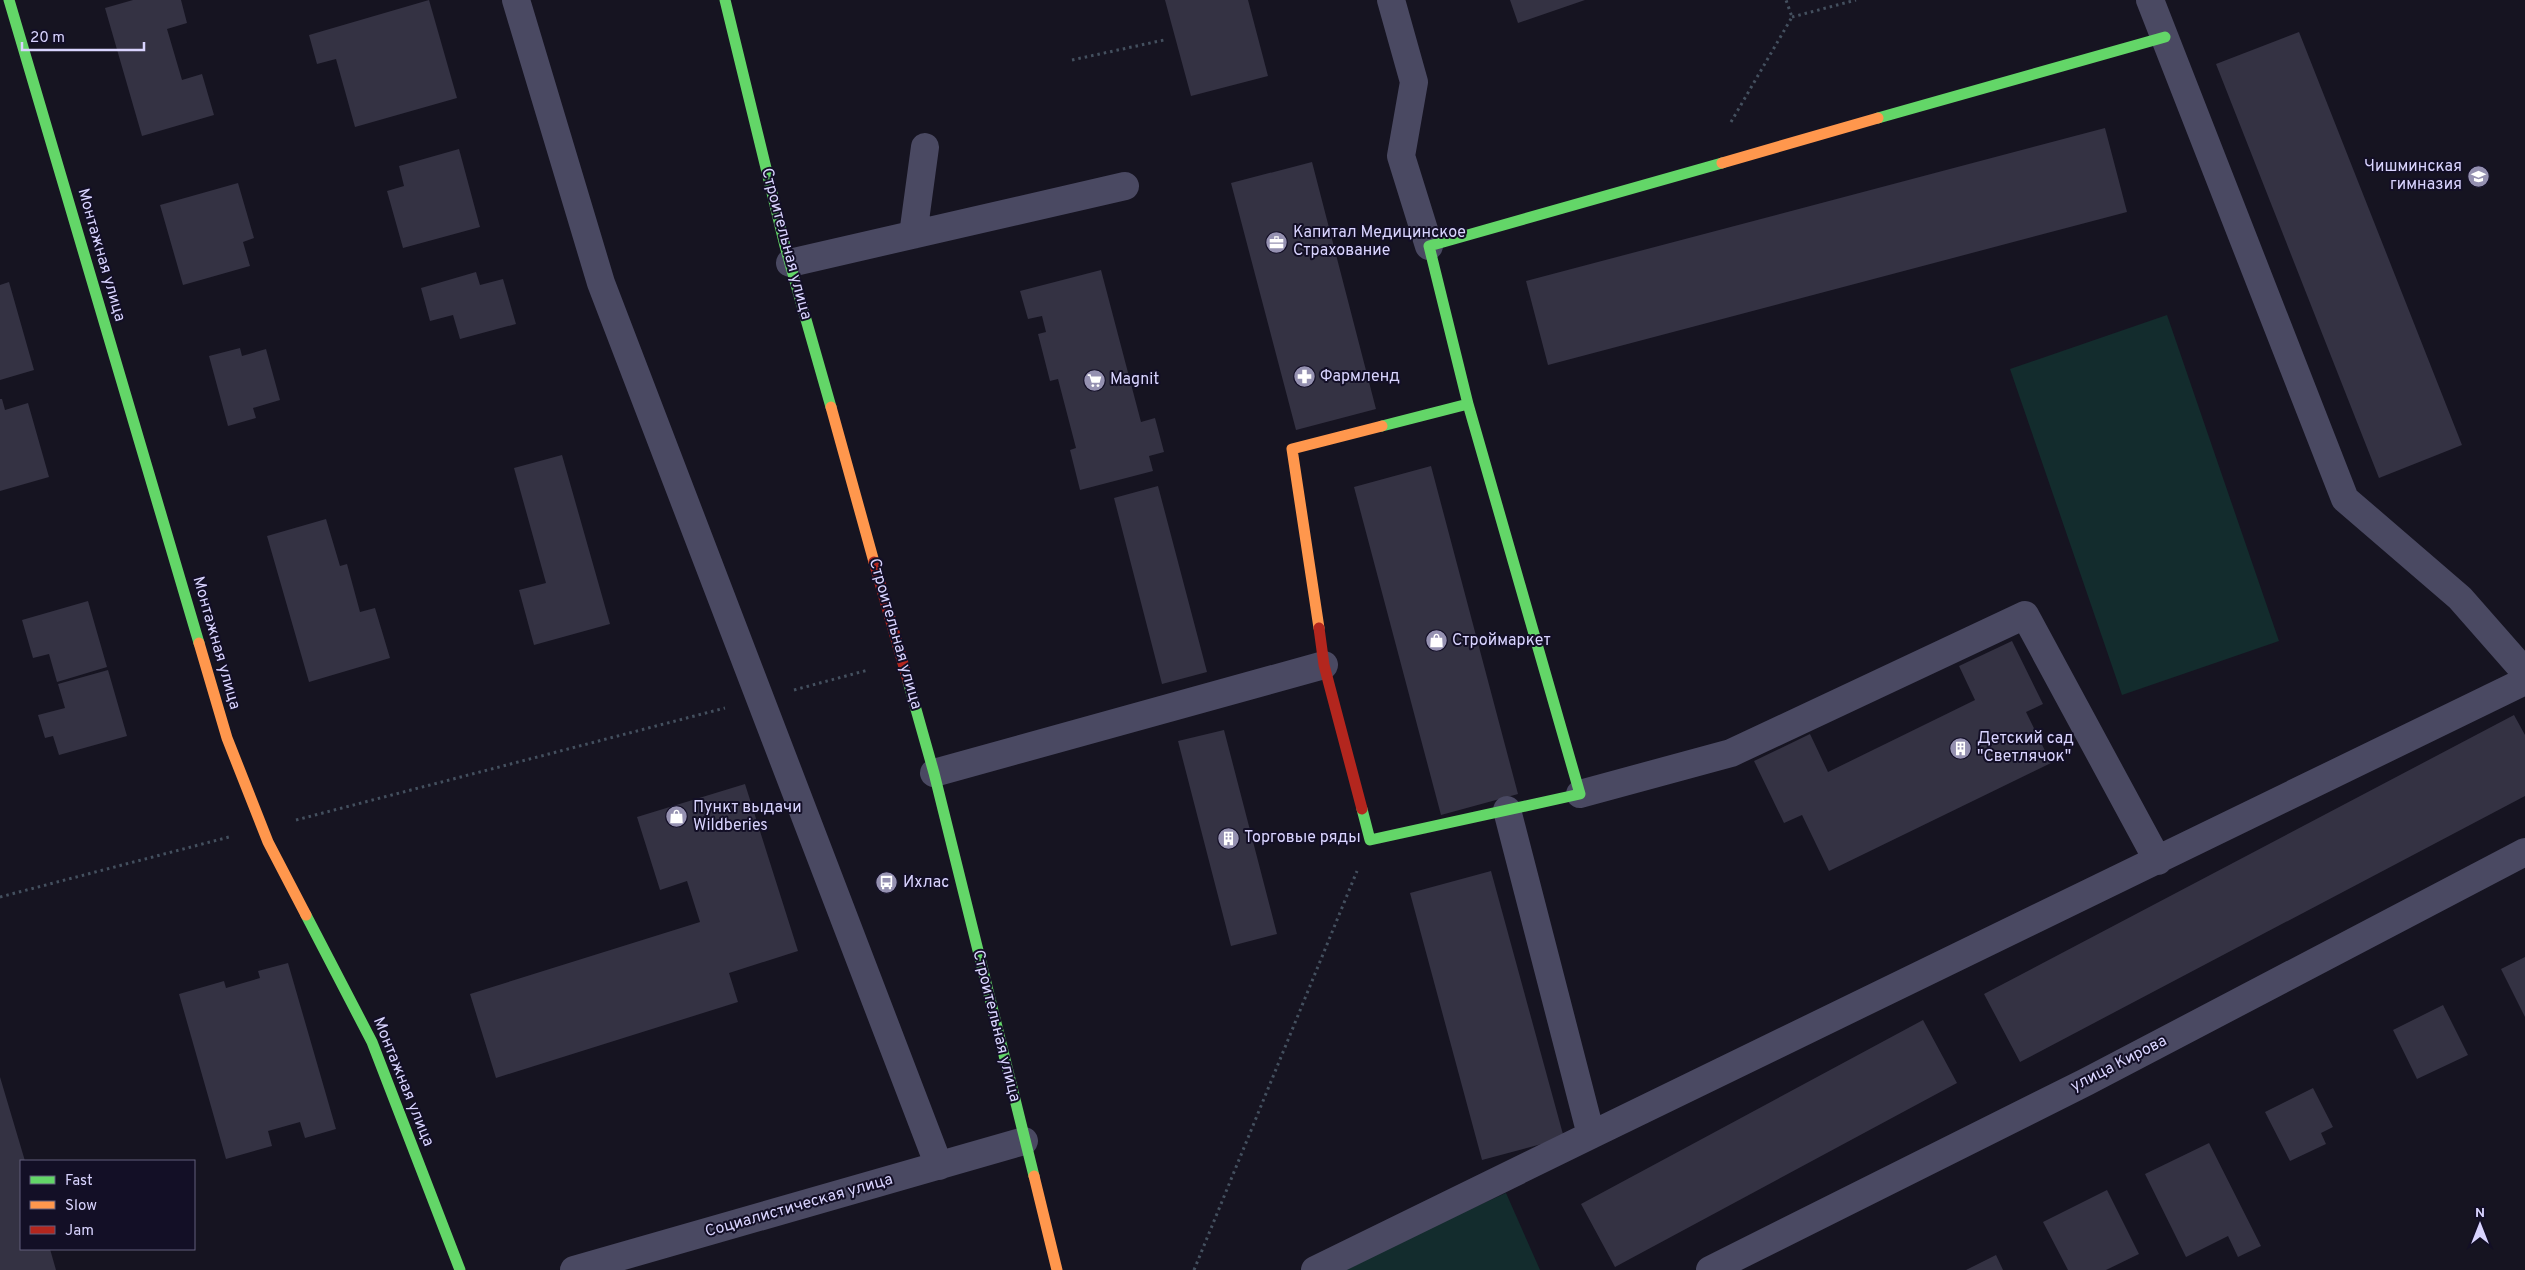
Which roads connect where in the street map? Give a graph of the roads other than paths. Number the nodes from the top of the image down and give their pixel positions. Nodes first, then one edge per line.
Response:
1 (9, 0) edge
2 (516, 0) edge
3 (725, 0) edge
4 (1391, 0) edge
5 (2150, 0) edge
6 (2165, 36) junction
7 (925, 147) dead end
8 (1125, 186) dead end
9 (913, 235) junction
10 (1429, 246) junction
11 (790, 264) junction
12 (1468, 404) junction
13 (1324, 665) junction
14 (2525, 672) edge
15 (2525, 681) edge
16 (934, 773) junction
17 (1580, 794) junction
18 (1507, 810) junction
19 (2525, 852) edge
20 (2158, 861) junction
21 (1591, 1136) junction
22 (1024, 1141) junction
23 (939, 1166) junction
24 (460, 1270) edge
25 (574, 1270) edge
26 (1057, 1270) edge
27 (1315, 1270) edge
28 (1710, 1270) edge

1 - 24 street, Монтажная улица
2 - 23 street
3 - 11 street, Строительная улица
4 - 10 street
5 - 6 street
6 - 10 street
6 - 14 street
7 - 9 street
8 - 9 street
9 - 11 street
10 - 12 street
11 - 16 street, Строительная улица
12 - 13 street
12 - 17 street
13 - 16 street
13 - 18 street
15 - 20 street
16 - 22 street, Строительная улица
17 - 18 street
17 - 20 street
18 - 21 street
19 - 28 street, улица Кирова
20 - 21 street
21 - 27 street
22 - 23 street, Социалистическая улица
22 - 26 street, Строительная улица
23 - 25 street, Социалистическая улица

